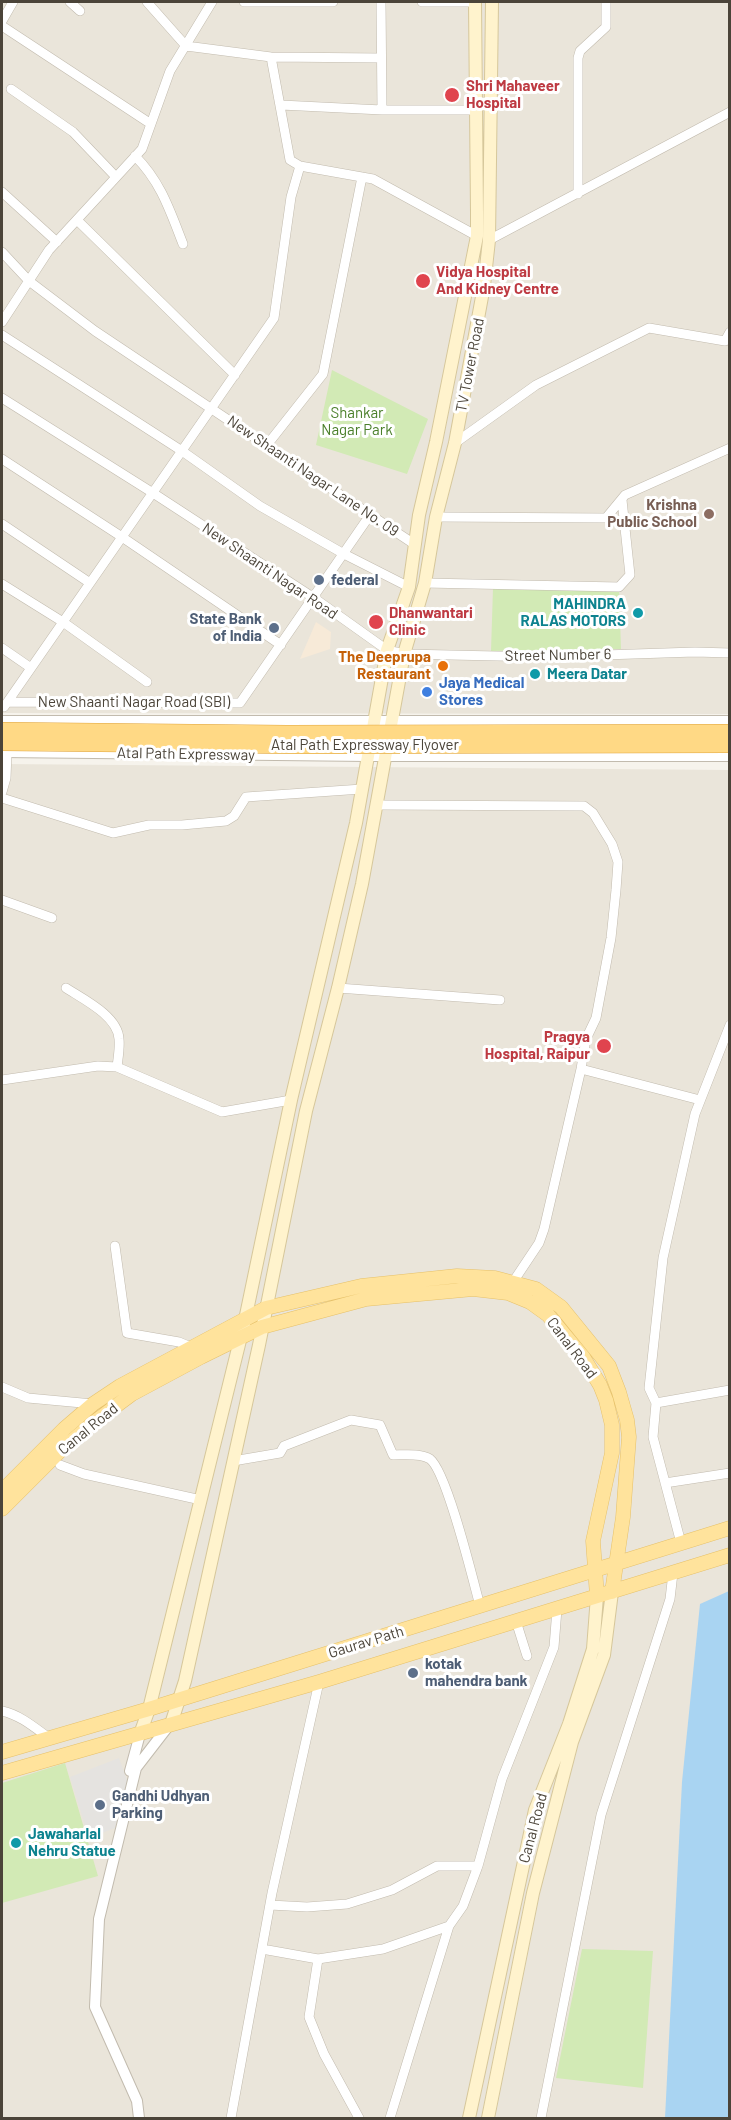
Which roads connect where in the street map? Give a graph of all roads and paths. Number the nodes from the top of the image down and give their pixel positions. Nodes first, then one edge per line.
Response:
1 (13, 2) edge
2 (70, 2) edge
3 (147, 2) edge
4 (212, 2) edge
5 (244, 2) edge
6 (288, 2) edge
7 (333, 2) edge
8 (381, 2) edge
9 (422, 2) edge
10 (475, 2) edge
11 (492, 2) edge
12 (606, 2) edge
13 (80, 11) dead end
14 (2, 21) edge
15 (2, 26) edge
16 (186, 46) junction
17 (271, 57) junction
18 (381, 58) junction
19 (11, 89) dead end
20 (281, 105) junction
21 (382, 110) junction
22 (477, 110) junction
23 (729, 112) edge
24 (151, 124) junction
25 (135, 156) junction
26 (300, 166) junction
27 (116, 177) junction
28 (362, 177) junction
29 (2, 192) edge
30 (578, 194) junction
31 (76, 220) junction
32 (483, 238) junction
33 (57, 242) junction
34 (183, 244) dead end
35 (2, 252) edge
36 (29, 281) junction
37 (3, 316) edge
38 (729, 332) edge
39 (2, 335) edge
40 (235, 375) junction
41 (2, 398) edge
42 (212, 408) junction
43 (455, 443) junction
44 (267, 445) junction
45 (729, 448) edge
46 (182, 451) junction
47 (2, 459) edge
48 (153, 493) junction
49 (622, 500) junction
50 (370, 515) junction
51 (436, 517) junction
52 (2, 525) edge
53 (122, 537) junction
54 (414, 543) junction
55 (344, 554) junction
56 (90, 583) junction
57 (425, 583) junction
58 (2, 584) edge
59 (409, 587) junction
60 (314, 598) junction
61 (63, 622) junction
62 (280, 645) junction
63 (2, 648) edge
64 (387, 650) junction
65 (729, 653) edge
66 (405, 654) junction
67 (31, 668) junction
68 (147, 682) dead end
69 (4, 705) edge
70 (375, 720) junction
71 (391, 720) junction
72 (2, 721) edge
73 (729, 721) edge
74 (2, 730) edge
75 (729, 732) edge
76 (729, 745) edge
77 (3, 749) edge
78 (368, 756) junction
79 (385, 756) junction
80 (729, 756) edge
81 (362, 789) junction
82 (2, 792) edge
83 (2, 798) edge
84 (377, 805) junction
85 (356, 823) junction
86 (374, 826) junction
87 (2, 900) edge
88 (52, 918) dead end
89 (66, 988) dead end
90 (338, 988) junction
91 (500, 1000) dead end
92 (729, 1025) edge
93 (117, 1067) junction
94 (581, 1069) junction
95 (2, 1080) edge
96 (291, 1100) junction
97 (700, 1100) junction
98 (116, 1246) dead end
99 (510, 1287) junction
100 (266, 1308) junction
101 (245, 1320) junction
102 (262, 1327) junction
103 (241, 1337) junction
104 (191, 1347) junction
105 (2, 1387) edge
106 (729, 1390) edge
107 (656, 1403) junction
108 (93, 1404) junction
109 (233, 1461) junction
110 (60, 1465) dead end
111 (729, 1473) edge
112 (665, 1483) junction
113 (2, 1491) edge
114 (201, 1500) junction
115 (2, 1509) edge
116 (729, 1528) edge
117 (681, 1543) junction
118 (729, 1555) edge
119 (616, 1563) junction
120 (594, 1571) junction
121 (673, 1573) junction
122 (612, 1592) junction
123 (597, 1596) junction
124 (480, 1606) junction
125 (557, 1609) junction
126 (516, 1622) junction
127 (527, 1656) dead end
128 (319, 1683) junction
129 (179, 1700) junction
130 (149, 1709) junction
131 (2, 1711) edge
132 (171, 1724) junction
133 (140, 1734) junction
134 (49, 1738) junction
135 (2, 1752) edge
136 (2, 1773) edge
137 (478, 1866) junction
138 (270, 1905) junction
139 (449, 1926) junction
140 (262, 1949) junction
141 (318, 1959) junction
142 (131, 2118) edge
143 (139, 2118) edge
144 (231, 2118) edge
145 (359, 2118) edge
146 (390, 2118) edge
147 (469, 2118) edge
148 (488, 2118) edge
149 (541, 2118) edge

1 - 14 street
2 - 13 street
3 - 16 street
4 - 16 street
5 - 6 street
6 - 7 street
8 - 18 street
9 - 10 street
10 - 22 main road, TV Tower Road
11 - 32 main road, TV Tower Road
12 - 30 street
15 - 24 street
16 - 17 street
16 - 24 street
17 - 18 street
17 - 20 street
18 - 21 street
19 - 27 street
20 - 21 street
20 - 26 street
21 - 22 street
22 - 32 main road, TV Tower Road
23 - 30 street
24 - 25 street
25 - 27 street
25 - 34 street
26 - 28 street
26 - 40 street
27 - 31 street
28 - 32 street
28 - 44 street
29 - 33 street
30 - 32 street
31 - 33 street
31 - 40 street
32 - 43 main road, TV Tower Road
32 - 54 main road, TV Tower Road
33 - 36 street
35 - 36 street, New Shaanti Nagar Lane No. 09
36 - 37 street
36 - 42 street, New Shaanti Nagar Lane No. 09
38 - 43 street
39 - 46 street
40 - 42 street
41 - 48 street, New Shaanti Nagar Road
42 - 44 street, New Shaanti Nagar Lane No. 09
42 - 46 street
43 - 51 main road, TV Tower Road
44 - 50 street, New Shaanti Nagar Lane No. 09
45 - 49 street
46 - 48 street
46 - 55 street
47 - 53 street
48 - 53 street
48 - 60 street, New Shaanti Nagar Road
49 - 51 street
49 - 57 street
50 - 54 street, New Shaanti Nagar Lane No. 09
50 - 55 street, New Shaanti Nagar Road (SBI)
51 - 57 main road, TV Tower Road
52 - 56 street
53 - 56 street
53 - 62 street
54 - 59 main road, TV Tower Road
55 - 59 street
55 - 60 street, New Shaanti Nagar Road (SBI)
56 - 61 street
57 - 66 main road, TV Tower Road
58 - 61 street
59 - 64 main road, TV Tower Road
60 - 62 street, New Shaanti Nagar Road (SBI)
60 - 64 street, New Shaanti Nagar Road
61 - 67 street
61 - 68 street
62 - 69 street, New Shaanti Nagar Road (SBI)
63 - 67 street
64 - 66 street, Street Number 6
64 - 70 main road, TV Tower Road
65 - 66 street, Street Number 6
66 - 71 main road, TV Tower Road
67 - 69 street
70 - 71 street
70 - 72 street
70 - 78 main road, TV Tower Road
71 - 73 street
71 - 79 main road, TV Tower Road
74 - 75 highway, Atal Path Expressway Flyover, bridge
76 - 77 highway, Atal Path Expressway Flyover, bridge
77 - 78 street, Atal Path Expressway
77 - 82 street
78 - 79 street, Atal Path Expressway
78 - 81 main road, TV Tower Road
79 - 80 street, Atal Path Expressway
79 - 84 main road, TV Tower Road
81 - 83 street
81 - 85 main road, TV Tower Road
84 - 86 main road, TV Tower Road
84 - 94 street
85 - 86 main road
85 - 96 main road, TV Tower Road
86 - 90 main road, TV Tower Road
87 - 88 street
89 - 93 street
90 - 91 street
90 - 100 main road, TV Tower Road
92 - 97 street
93 - 95 street
93 - 96 street
94 - 97 street
94 - 99 street
96 - 101 main road, TV Tower Road
97 - 107 street
98 - 104 street
99 - 100 main road
99 - 102 main road, Canal Road
99 - 119 main road
99 - 120 main road, Canal Road
100 - 101 main road
100 - 102 main road, TV Tower Road
101 - 103 main road, TV Tower Road
101 - 104 main road
102 - 103 main road, Canal Road
102 - 109 main road, TV Tower Road
103 - 114 main road, TV Tower Road
103 - 115 main road, Canal Road
104 - 108 main road
105 - 108 street
106 - 107 street
107 - 112 street
108 - 113 main road
109 - 124 street
109 - 129 main road, TV Tower Road
110 - 114 street
111 - 112 street
112 - 117 street
114 - 130 main road, TV Tower Road
116 - 117 main road, Gaurav Path
117 - 119 main road, Gaurav Path
118 - 121 main road
119 - 120 main road, Gaurav Path
119 - 122 main road
120 - 123 main road, Canal Road
120 - 124 main road, Gaurav Path
121 - 122 main road
121 - 149 street
122 - 123 main road
122 - 148 main road, Canal Road
123 - 125 main road
123 - 147 main road, Canal Road
124 - 129 main road, Gaurav Path
125 - 126 main road
125 - 137 street
126 - 127 street
126 - 128 main road
128 - 132 main road
128 - 138 street
129 - 130 main road, Gaurav Path
129 - 132 main road, TV Tower Road
130 - 133 main road, TV Tower Road
130 - 134 main road, Gaurav Path
131 - 134 street
132 - 133 main road
132 - 143 street
133 - 136 main road
133 - 142 street
134 - 135 main road, Gaurav Path
137 - 138 street
137 - 139 street
138 - 140 street
139 - 141 street
139 - 146 street
140 - 141 street
140 - 144 street
141 - 145 street

